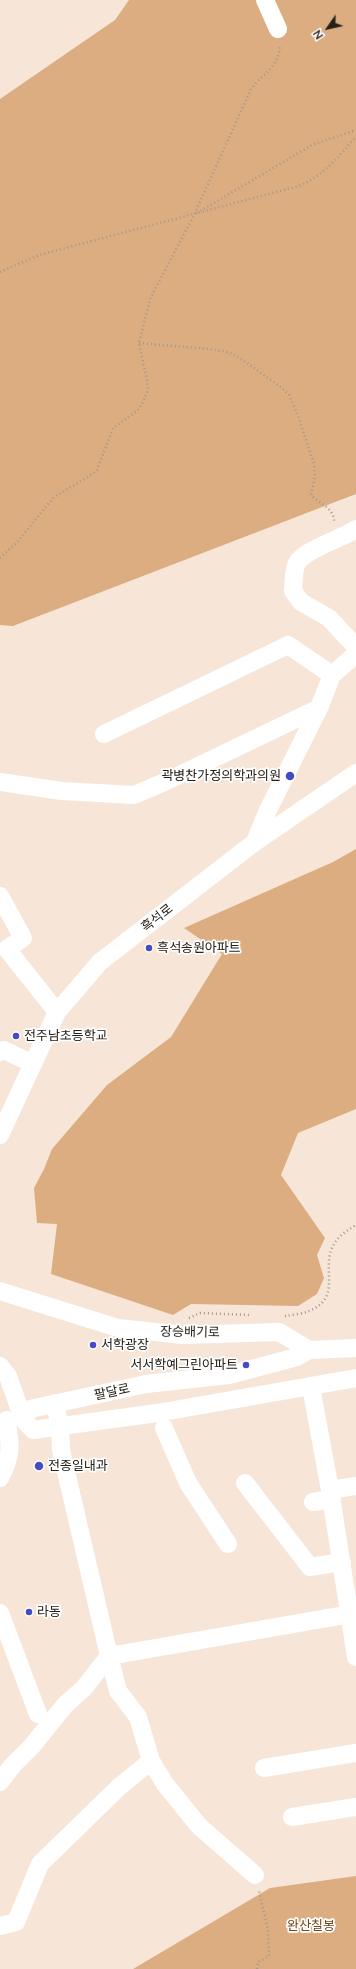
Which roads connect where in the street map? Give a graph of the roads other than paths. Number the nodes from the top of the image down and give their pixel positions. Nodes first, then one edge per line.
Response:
1 (265, 0) edge
2 (278, 28) road end
3 (356, 529) edge
4 (356, 648) edge
5 (356, 654) edge
6 (332, 675) junction
7 (319, 708) junction
8 (104, 734) dead end
9 (356, 773) edge
10 (0, 782) edge
11 (255, 842) junction
12 (0, 896) edge
13 (57, 1012) junction
14 (0, 1052) edge
15 (33, 1064) junction
16 (0, 1135) edge
17 (0, 1290) edge
18 (356, 1348) edge
19 (309, 1350) junction
20 (0, 1366) edge
21 (356, 1378) edge
22 (311, 1387) junction
23 (55, 1403) junction
24 (10, 1420) edge
25 (60, 1427) junction
26 (164, 1428) dead end
27 (0, 1478) edge
28 (245, 1483) dead end
29 (356, 1486) edge
30 (331, 1494) junction
31 (313, 1502) dead end
32 (228, 1544) dead end
33 (347, 1565) edge
34 (0, 1613) edge
35 (353, 1614) edge
36 (109, 1656) junction
37 (356, 1657) edge
38 (38, 1714) dead end
39 (356, 1753) edge
40 (150, 1761) junction
41 (264, 1768) dead end
42 (0, 1782) edge
43 (356, 1807) edge
44 (292, 1817) dead end
45 (255, 1875) road end
46 (0, 1926) edge

1 - 2 street
3 - 4 street
5 - 6 street
6 - 7 street
6 - 8 street
7 - 10 street
7 - 11 street
9 - 11 street, 흑석로
11 - 13 street, 흑석로
12 - 13 street
13 - 15 street, 흑석로
14 - 15 street
15 - 16 street, 흑석로
17 - 19 street, 장승배기로
18 - 19 street
19 - 23 street, 팔달로
20 - 24 street
21 - 22 street
22 - 25 street
22 - 30 street
23 - 24 street, 팔달로
23 - 25 street
24 - 25 street
24 - 27 street
25 - 36 street
26 - 32 street
28 - 33 street
29 - 30 street
30 - 31 street
30 - 33 street
33 - 35 street
34 - 38 street
35 - 36 street
35 - 37 street
36 - 40 street
36 - 42 street
39 - 41 street
40 - 45 street
40 - 46 street
43 - 44 street

